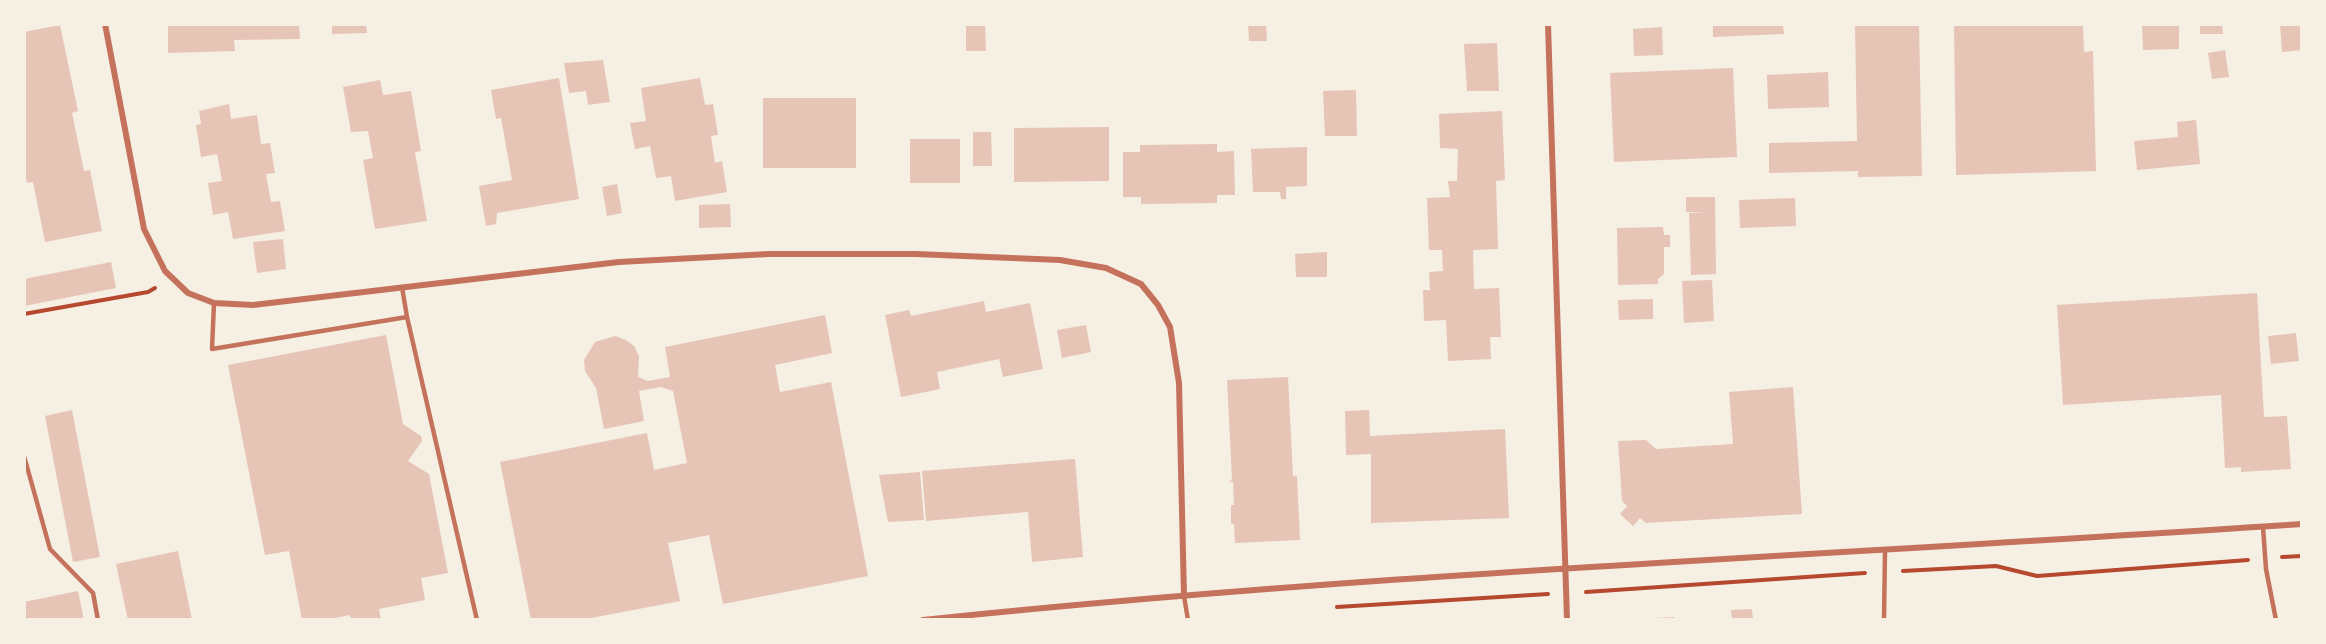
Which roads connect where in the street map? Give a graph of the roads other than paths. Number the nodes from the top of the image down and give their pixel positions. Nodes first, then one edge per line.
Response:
1 (105, 24) edge
2 (1548, 24) edge
3 (402, 287) junction
4 (214, 303) junction
5 (407, 317) junction
6 (24, 456) edge
7 (2302, 524) edge
8 (2263, 527) junction
9 (1885, 551) junction
10 (1565, 567) junction
11 (1184, 596) junction
12 (98, 620) edge
13 (477, 620) edge
14 (923, 620) edge
15 (1188, 620) edge
16 (1567, 620) edge
17 (1884, 620) edge
18 (2276, 620) edge

1 - 4 street
2 - 10 street
3 - 4 street
3 - 5 lane
3 - 11 street
4 - 5 lane
5 - 13 lane
6 - 12 lane
7 - 8 street
8 - 9 street
8 - 18 lane
9 - 10 street
9 - 17 lane
10 - 11 street
10 - 16 street
11 - 14 street
11 - 15 lane

